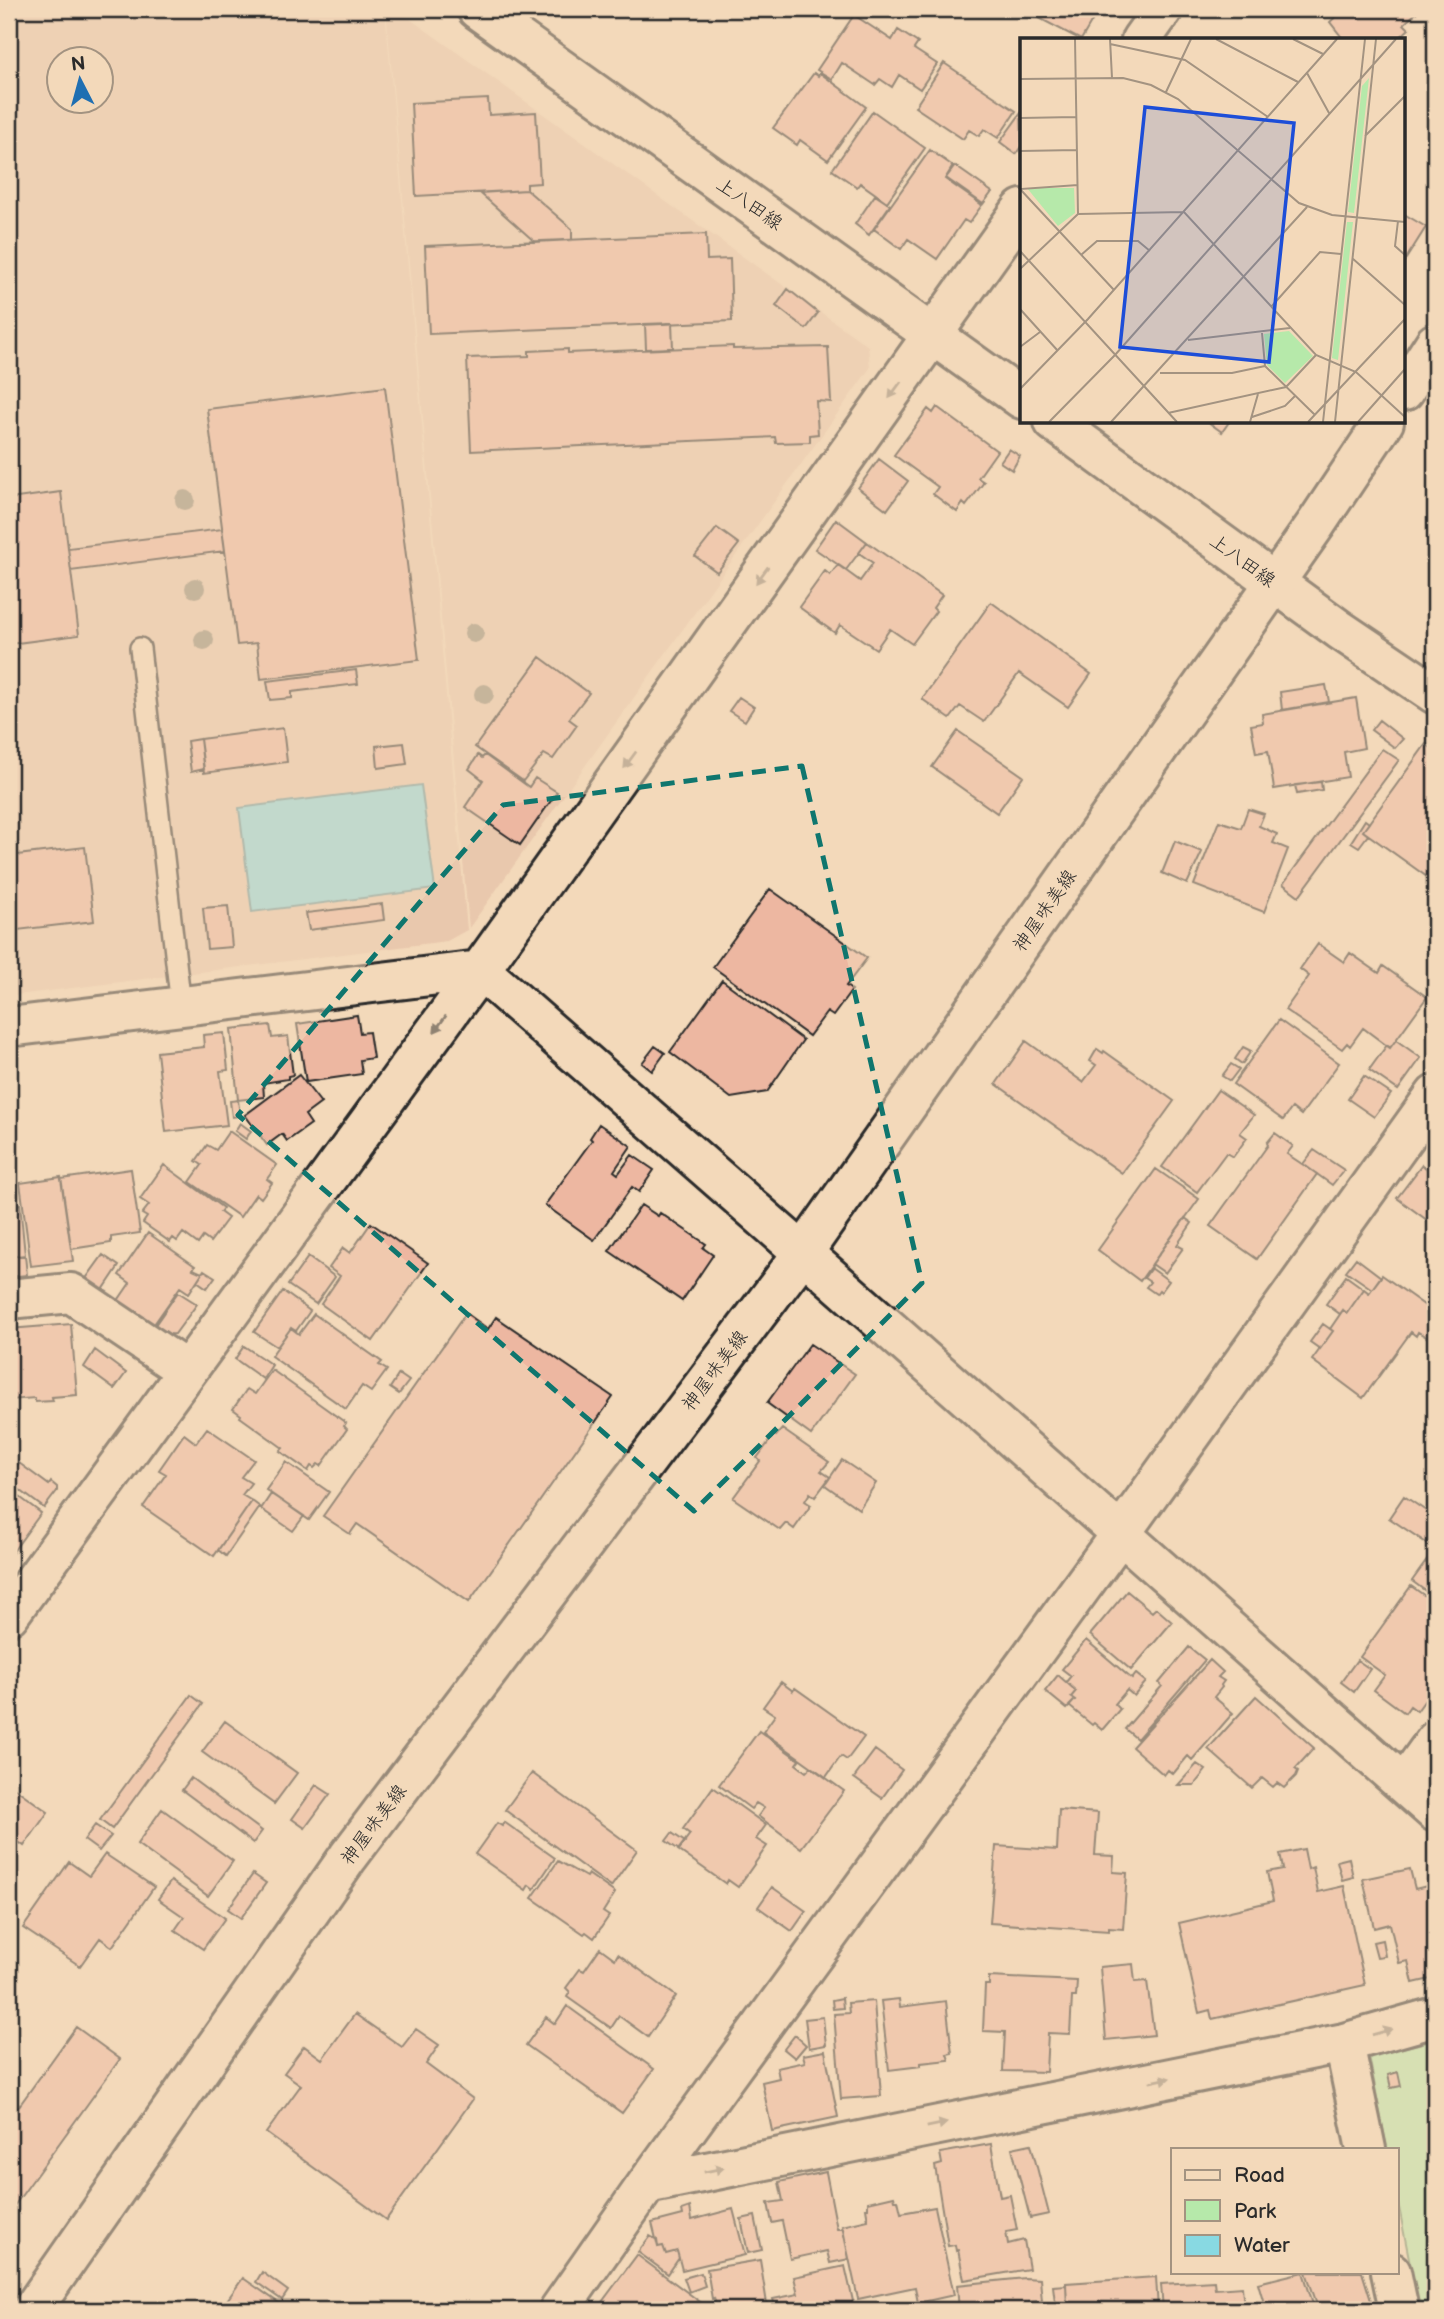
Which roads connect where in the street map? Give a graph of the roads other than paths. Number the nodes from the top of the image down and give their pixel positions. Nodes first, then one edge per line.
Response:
1 (477, 9) edge
2 (1163, 9) edge
3 (1141, 38) edge
4 (1020, 212) edge
5 (934, 334) junction
6 (1435, 343) edge
7 (1406, 388) edge
8 (1020, 398) edge
9 (1057, 424) edge
10 (1383, 424) edge
11 (1275, 582) junction
12 (140, 648) dead end
13 (1435, 694) edge
14 (480, 970) junction
15 (181, 1006) junction
16 (9, 1027) edge
17 (1435, 1095) edge
18 (803, 1252) junction
19 (9, 1299) edge
20 (187, 1371) junction
21 (1121, 1533) junction
22 (9, 1615) edge
23 (1435, 1741) edge
24 (1404, 1784) junction
25 (1435, 1812) edge
26 (1435, 2017) edge
27 (1344, 2043) junction
28 (1366, 2148) edge
29 (647, 2184) junction
30 (1391, 2274) edge
31 (32, 2310) edge
32 (559, 2310) edge
33 (1399, 2310) edge

1 - 5 street, 上八田線
2 - 3 street
4 - 5 street
5 - 8 street, 上八田線
5 -> 14 street
6 - 7 street
9 - 11 street, 上八田線
10 - 11 street, 神屋味美線
11 - 13 street, 上八田線
11 - 18 street, 神屋味美線
12 - 15 lane
14 - 15 street
14 - 18 street
14 -> 20 street
15 - 16 street
17 - 21 street
18 - 21 street
18 - 31 street, 神屋味美線
19 - 20 street
20 - 22 street
21 - 24 street
21 - 29 street
23 - 24 street
24 - 25 street
27 -> 26 street
27 - 28 street
29 -> 27 street
29 - 32 street
30 - 33 street

